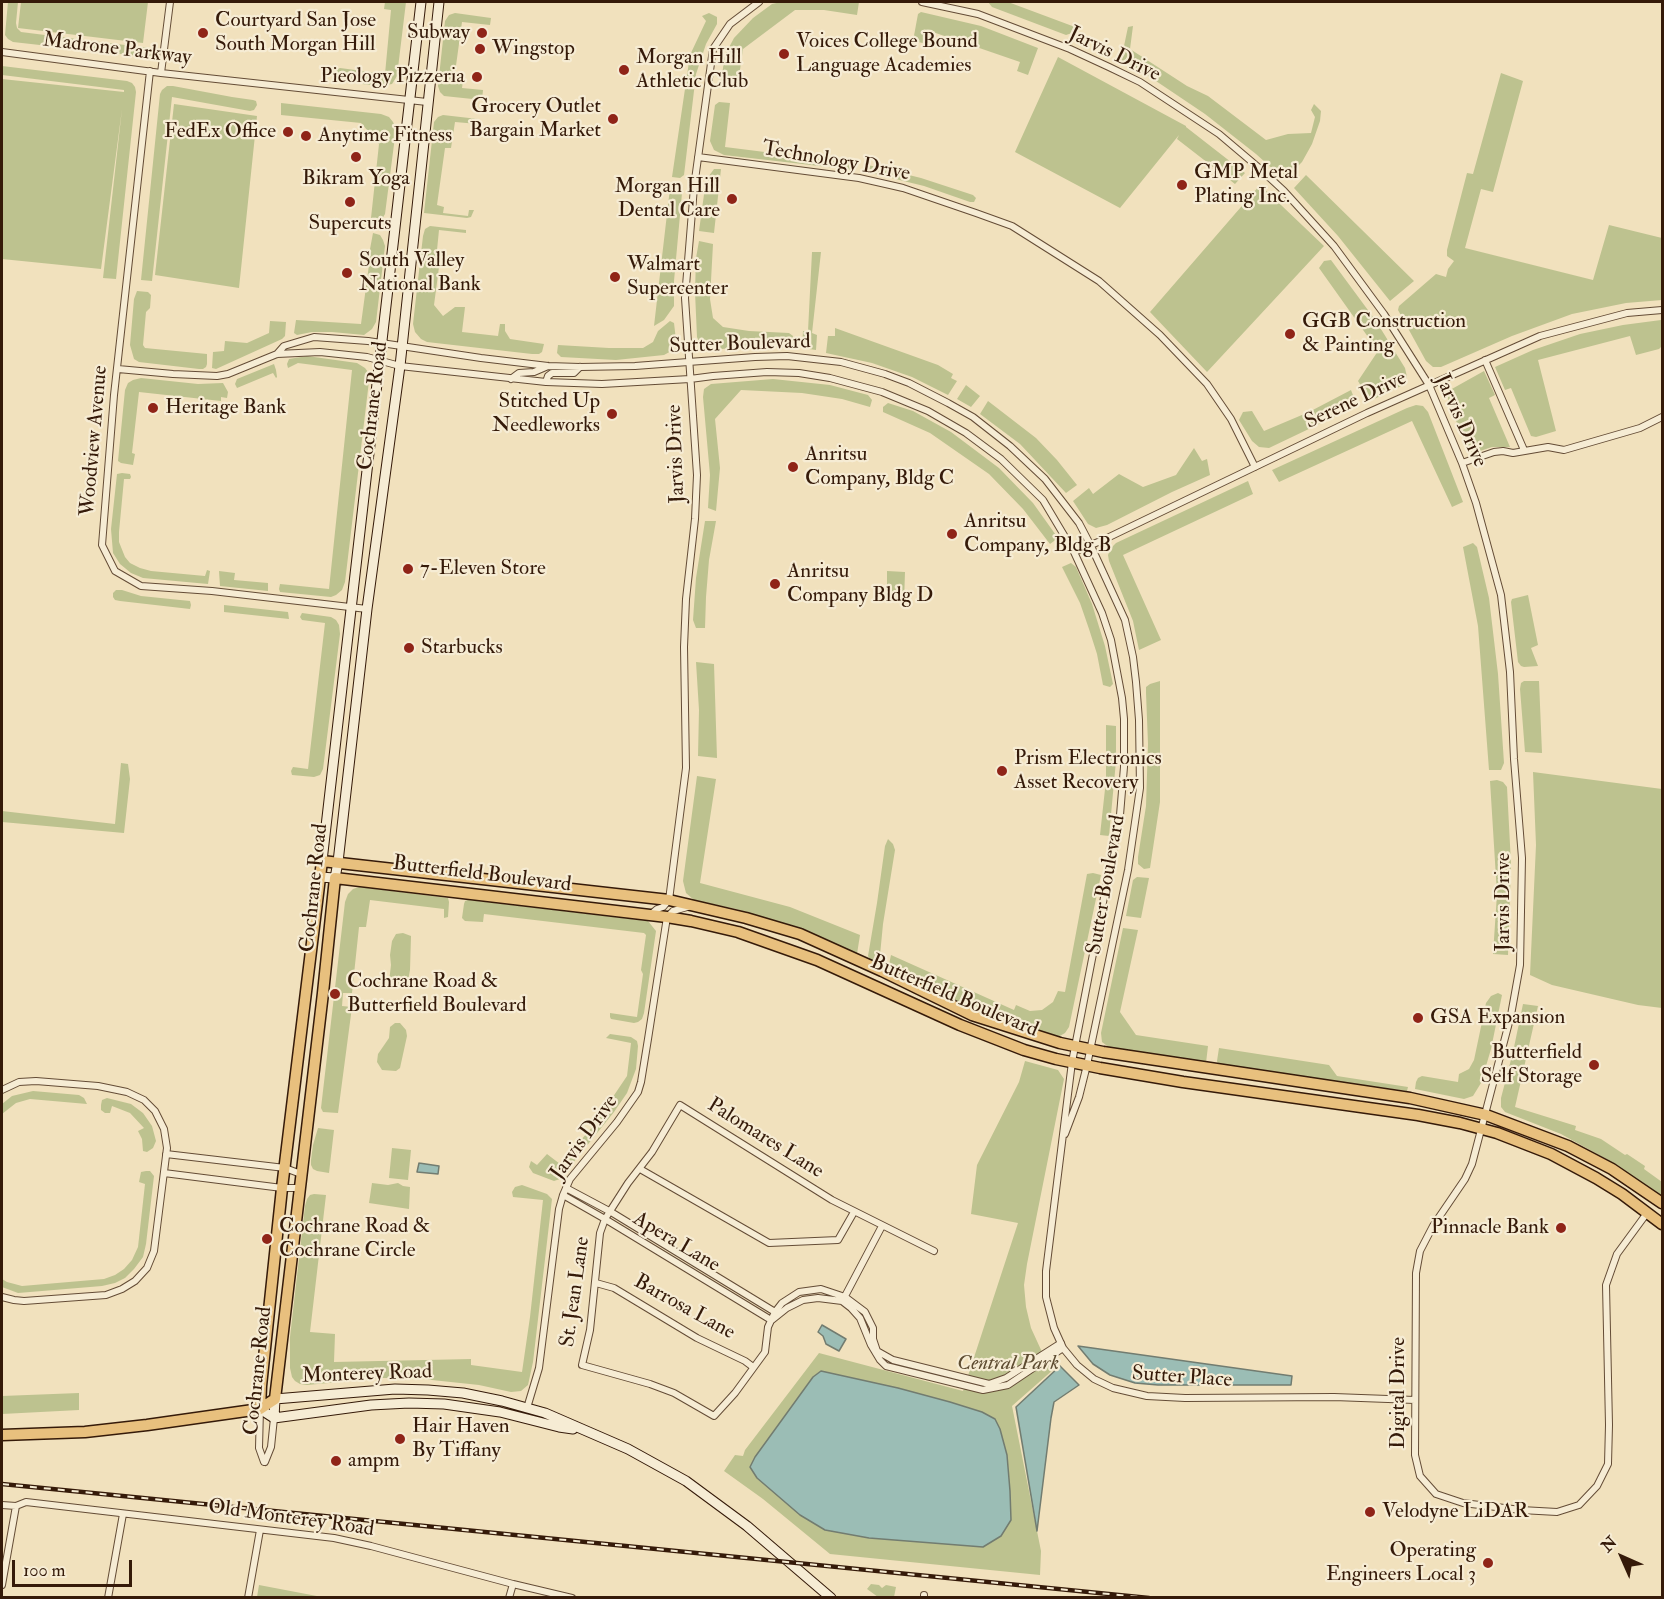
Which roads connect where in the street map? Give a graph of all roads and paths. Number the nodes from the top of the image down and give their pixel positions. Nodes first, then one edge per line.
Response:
1 (170, 2) edge
2 (421, 2) edge
3 (439, 2) edge
4 (759, 2) edge
5 (922, 2) edge
6 (2, 52) edge
7 (150, 71) junction
8 (161, 73) junction
9 (408, 100) junction
10 (427, 102) junction
11 (698, 157) junction
12 (1662, 310) edge
13 (381, 343) junction
14 (402, 346) junction
15 (277, 354) junction
16 (1485, 360) junction
17 (379, 361) junction
18 (688, 362) junction
19 (400, 366) junction
20 (548, 366) junction
21 (580, 367) junction
22 (118, 369) junction
23 (511, 379) junction
24 (690, 379) junction
25 (546, 382) junction
26 (1429, 385) junction
27 (1662, 417) edge
28 (1524, 450) junction
29 (1462, 464) junction
30 (1255, 467) junction
31 (1091, 546) junction
32 (1074, 552) junction
33 (351, 607) junction
34 (366, 609) junction
35 (322, 861) junction
36 (338, 862) junction
37 (319, 877) junction
38 (335, 878) junction
39 (669, 900) junction
40 (692, 906) junction
41 (650, 915) junction
42 (667, 917) junction
43 (1076, 1046) junction
44 (1090, 1050) junction
45 (1072, 1062) junction
46 (1087, 1065) junction
47 (2, 1090) edge
48 (1486, 1115) junction
49 (1482, 1130) junction
50 (1062, 1143) junction
51 (166, 1154) junction
52 (285, 1168) junction
53 (640, 1169) junction
54 (164, 1173) junction
55 (302, 1174) junction
56 (282, 1188) junction
57 (300, 1188) junction
58 (566, 1188) junction
59 (563, 1195) junction
60 (1662, 1203) edge
61 (611, 1212) junction
62 (854, 1212) junction
63 (1648, 1212) junction
64 (606, 1219) junction
65 (1662, 1224) edge
66 (882, 1226) junction
67 (934, 1251) dead end
68 (596, 1283) junction
69 (2, 1297) edge
70 (843, 1299) junction
71 (775, 1312) junction
72 (771, 1320) junction
73 (1062, 1345) junction
74 (753, 1367) junction
75 (275, 1399) junction
76 (1415, 1400) junction
77 (527, 1408) junction
78 (260, 1409) junction
79 (274, 1418) junction
80 (582, 1430) junction
81 (2, 1435) edge
82 (2, 1505) edge
83 (16, 1506) junction
84 (123, 1514) junction
85 (260, 1530) junction
86 (513, 1584) junction
87 (2, 1585) edge
88 (108, 1598) edge
89 (248, 1598) edge
90 (509, 1598) edge
91 (572, 1598) edge
92 (831, 1598) edge

1 - 8 street
2 - 9 main road, Cochrane Road
3 - 10 main road, Cochrane Road
4 - 11 street, Jarvis Drive
5 - 26 street, Jarvis Drive
6 - 7 street, Madrone Parkway
7 - 8 street, Madrone Parkway
7 - 22 street, Woodview Avenue
8 - 9 street, Madrone Parkway
9 - 10 street, Madrone Parkway
9 - 13 main road, Cochrane Road
10 - 14 main road, Cochrane Road
11 - 18 street, Jarvis Drive
11 - 30 street, Technology Drive
12 - 16 street, Serene Drive
13 - 14 street, Sutter Boulevard
13 - 15 street, Sutter Boulevard
13 - 17 main road, Cochrane Road
14 - 19 main road, Cochrane Road
14 - 20 street, Sutter Boulevard
15 - 17 street, Sutter Boulevard
15 - 22 street, Sutter Boulevard
16 - 26 street, Serene Drive
16 - 28 street
17 - 19 street, Sutter Boulevard
17 - 33 main road, Cochrane Road
18 - 21 street, Sutter Boulevard
18 - 24 street, Jarvis Drive
18 - 31 street, Sutter Boulevard
19 - 23 street, Sutter Boulevard
19 - 34 main road, Cochrane Road
20 - 21 street, Sutter Boulevard
20 - 23 street
21 - 25 street
22 - 33 street, Woodview Avenue
23 - 25 street, Sutter Boulevard
24 - 25 street, Sutter Boulevard
24 - 32 street, Sutter Boulevard
24 - 39 street, Jarvis Drive
26 - 29 street, Jarvis Drive
26 - 30 street, Serene Drive
27 - 28 street
28 - 29 street
29 - 48 street, Jarvis Drive
30 - 31 street, Serene Drive
31 - 32 street, Serene Drive
31 - 44 street, Sutter Boulevard
32 - 43 street, Sutter Boulevard
33 - 34 street, Woodview Avenue
33 - 35 main road, Cochrane Road
34 - 36 main road, Cochrane Road
35 - 36 main road, Butterfield Boulevard
35 - 37 main road, Cochrane Road
36 - 38 main road, Cochrane Road
36 - 39 main road, Butterfield Boulevard
37 - 38 main road, Butterfield Boulevard
37 - 52 main road, Cochrane Road
38 - 41 main road, Butterfield Boulevard
38 - 55 main road, Cochrane Road
39 - 40 main road, Butterfield Boulevard
39 - 41 street
40 - 42 street
40 - 43 main road, Butterfield Boulevard
41 - 42 main road, Butterfield Boulevard
42 - 45 main road, Butterfield Boulevard
42 - 58 street, Jarvis Drive
43 - 44 main road, Butterfield Boulevard
43 - 45 street, Sutter Place
44 - 46 street, Sutter Place
44 - 48 main road, Butterfield Boulevard
45 - 46 main road, Butterfield Boulevard
45 - 50 street, Sutter Place
46 - 49 main road, Butterfield Boulevard
46 - 50 street, Sutter Place
47 - 51 street
48 - 49 street, Jarvis Drive
48 - 60 main road, Butterfield Boulevard
49 - 63 main road, Butterfield Boulevard
49 - 76 street, Digital Drive
50 - 73 street, Sutter Place
51 - 52 street
51 - 54 street
52 - 55 street
52 - 56 main road, Cochrane Road
53 - 61 street, Palomares Lane
53 - 62 street
53 - 62 street, Palomares Lane
54 - 56 street
54 - 69 street
55 - 57 main road, Cochrane Road
56 - 57 street
56 - 78 main road, Cochrane Road
57 - 75 main road, Cochrane Road
58 - 59 street, Jarvis Drive
58 - 61 street, Apera Lane
59 - 64 street, Apera Lane
59 - 77 street, Jarvis Drive
61 - 64 street, Palomares Lane
61 - 71 street, Apera Lane
62 - 66 street, Palomares Lane
63 - 65 main road, Butterfield Boulevard
63 - 76 street, Digital Drive
64 - 68 street, St. Jean Lane
64 - 72 street, Apera Lane
66 - 67 street, Palomares Lane
66 - 70 street
68 - 74 street, Barrosa Lane
68 - 74 street, St. Jean Lane
70 - 71 street
70 - 72 street
70 - 73 street
71 - 72 street
72 - 74 street, St. Jean Lane
73 - 76 street, Sutter Place
75 - 77 main road, Monterey Road
75 - 78 main road, Monterey Road
75 - 79 main road, Cochrane Road
77 - 80 main road, Monterey Road
78 - 79 main road
78 - 79 street, Cochrane Road
78 - 81 main road, Monterey Road
79 - 80 main road, Monterey Road
80 - 92 main road, Monterey Road
82 - 83 street, Old Monterey Road
83 - 84 street, Old Monterey Road
83 - 87 street
84 - 85 street, Old Monterey Road
84 - 88 street
85 - 86 street, Old Monterey Road
85 - 89 street
86 - 90 street
86 - 91 street, Old Monterey Road

